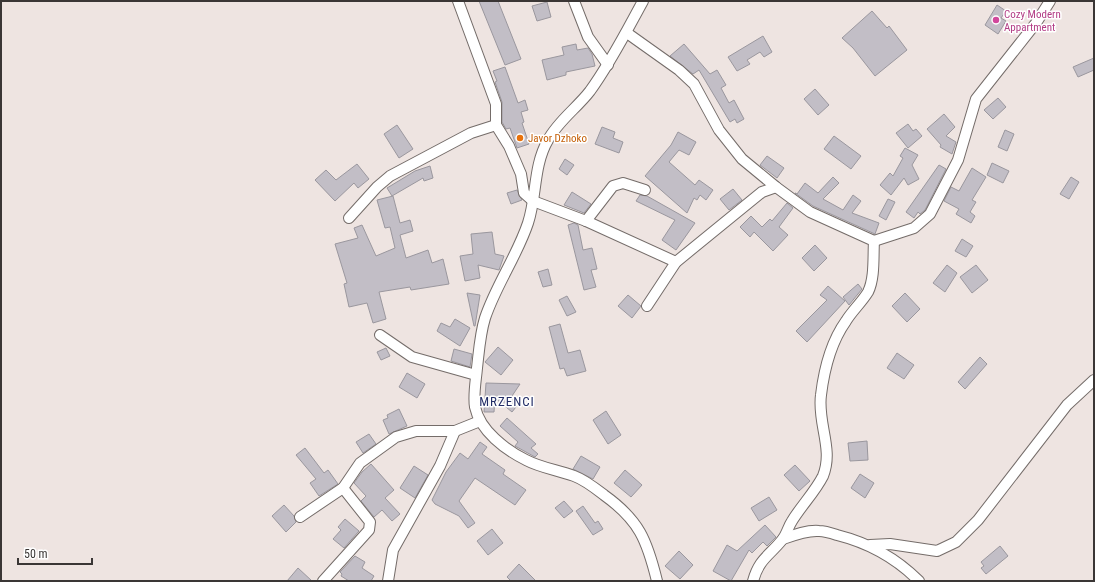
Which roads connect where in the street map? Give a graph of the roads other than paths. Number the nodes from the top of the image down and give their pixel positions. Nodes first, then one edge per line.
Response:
1 (458, 1) edge
2 (574, 1) edge
3 (643, 1) edge
4 (1050, 1) edge
5 (627, 33) junction
6 (608, 65) junction
7 (496, 126) junction
8 (776, 187) junction
9 (645, 190) dead end
10 (533, 201) junction
11 (349, 218) dead end
12 (586, 221) junction
13 (874, 241) junction
14 (676, 262) junction
15 (647, 306) dead end
16 (380, 335) dead end
17 (476, 375) junction
18 (1094, 380) edge
19 (480, 421) junction
20 (455, 431) junction
21 (343, 488) junction
22 (300, 517) dead end
23 (783, 539) junction
24 (870, 545) junction
25 (323, 581) edge
26 (388, 581) edge
27 (657, 581) edge
28 (754, 581) edge
29 (919, 581) edge

1 - 7 street
2 - 6 street
3 - 5 street
4 - 13 street
5 - 6 street
5 - 8 street
6 - 10 street
7 - 10 street
7 - 11 street
8 - 13 street
8 - 14 street
9 - 12 street
10 - 12 street
10 - 17 street
12 - 14 street
13 - 23 street
14 - 15 street
16 - 17 street
17 - 19 street
18 - 24 street
19 - 20 street
19 - 27 street
20 - 21 street
20 - 26 street
21 - 22 street
21 - 25 street
23 - 24 street
23 - 28 street
24 - 29 street

